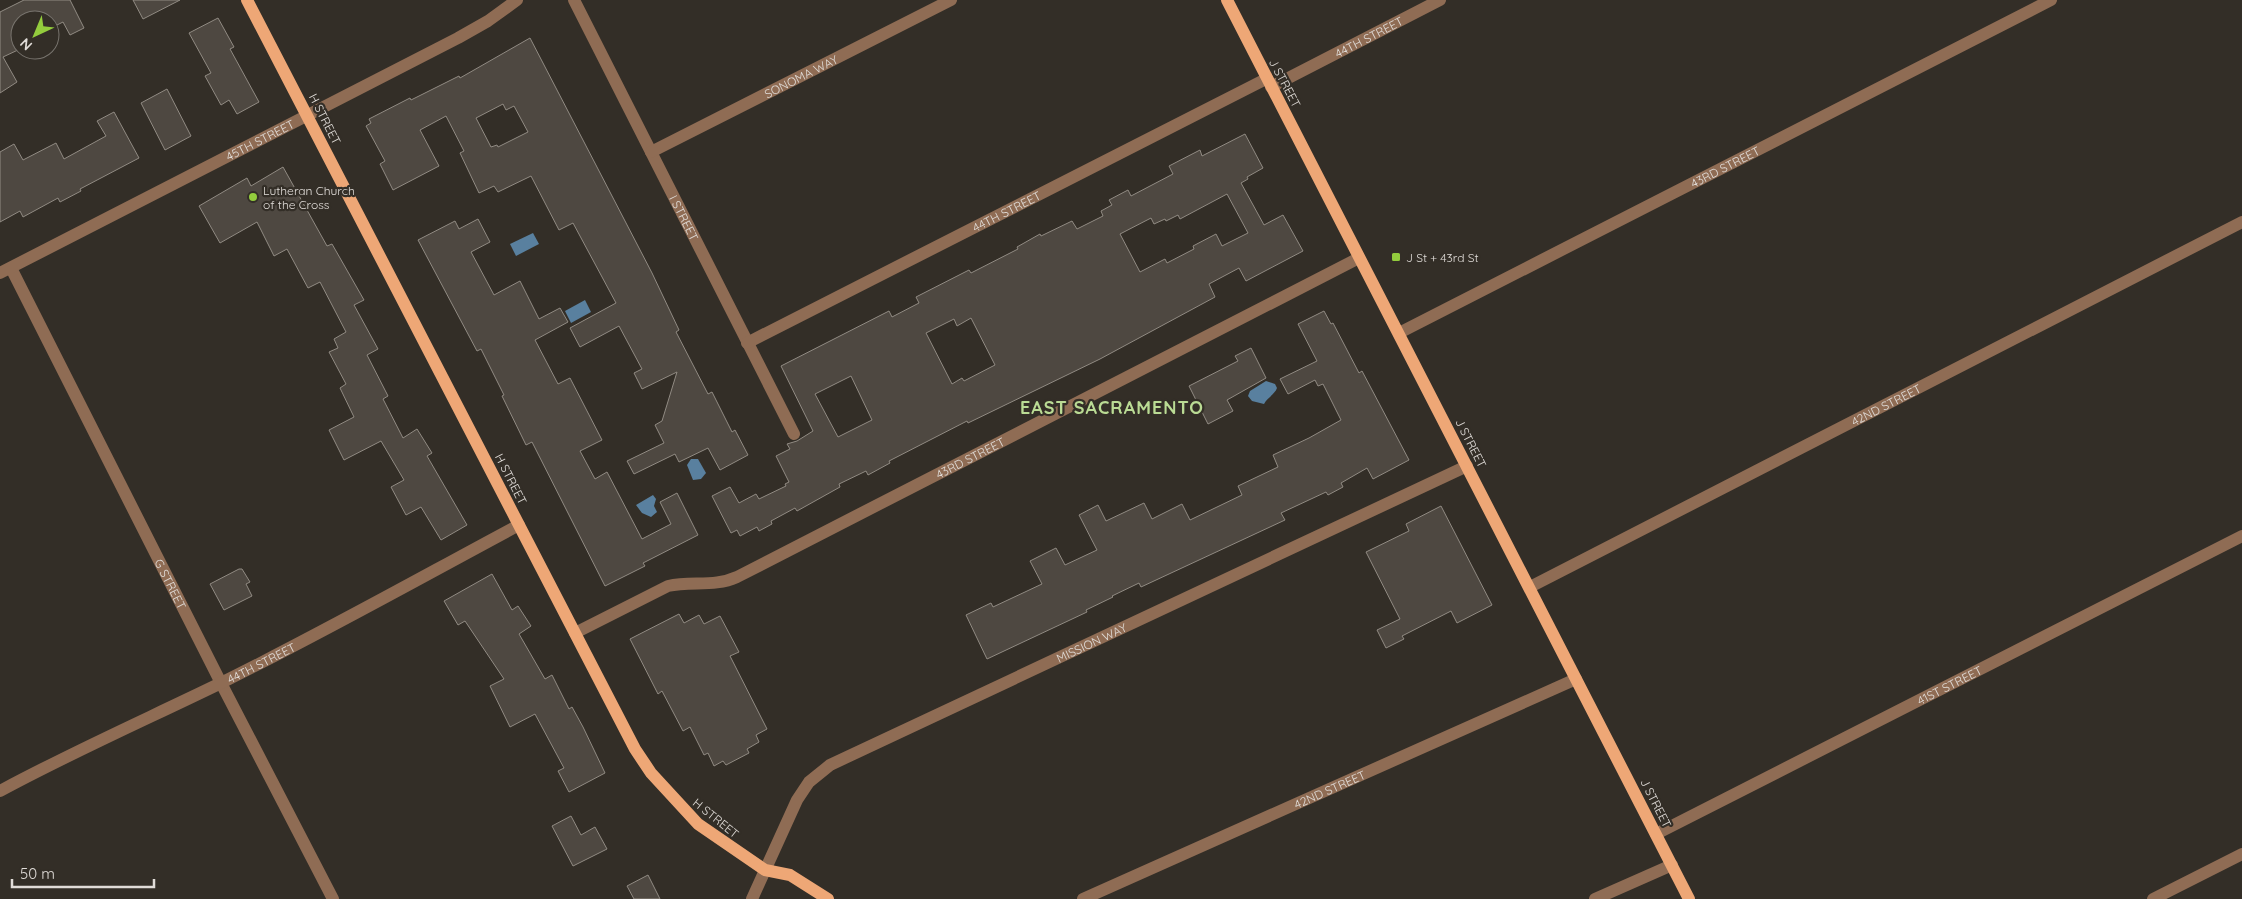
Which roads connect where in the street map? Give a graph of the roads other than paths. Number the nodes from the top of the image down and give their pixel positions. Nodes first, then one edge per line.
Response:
1 (247, 0) edge
2 (517, 0) edge
3 (574, 0) edge
4 (950, 0) edge
5 (1226, 0) edge
6 (1440, 0) edge
7 (2052, 0) edge
8 (1269, 83) junction
9 (307, 116) junction
10 (650, 152) junction
11 (2242, 222) edge
12 (1359, 258) junction
13 (6, 271) edge
14 (1399, 333) junction
15 (747, 343) junction
16 (794, 434) dead end
17 (1467, 466) junction
18 (519, 525) junction
19 (2242, 536) edge
20 (1530, 587) junction
21 (574, 633) junction
22 (1576, 679) junction
23 (221, 683) junction
24 (0, 791) edge
25 (1656, 834) junction
26 (2242, 854) edge
27 (1672, 865) junction
28 (765, 870) junction
29 (333, 899) edge
30 (752, 899) edge
31 (828, 899) edge
32 (1083, 899) edge
33 (1595, 899) edge
34 (1689, 899) edge
35 (2153, 899) edge

1 - 9 main road, H STREET
2 - 9 street, 45TH STREET
3 - 10 street, I STREET
4 - 10 street, SONOMA WAY
5 - 8 main road, J STREET
6 - 8 street, 44TH STREET
7 - 14 street, 43RD STREET
8 - 12 main road, J STREET
8 - 15 street, 44TH STREET
9 - 13 street, 45TH STREET
9 - 18 main road, H STREET
10 - 15 street, I STREET
11 - 20 street, 42ND STREET
12 - 14 main road, J STREET
12 - 21 street, 43RD STREET
13 - 23 street, G STREET
14 - 17 main road, J STREET
15 - 16 street, I STREET
17 - 20 main road, J STREET
17 - 28 street, MISSION WAY
18 - 21 main road, H STREET
18 - 23 street, 44TH STREET
19 - 25 street, 41ST STREET
20 - 22 main road, J STREET
21 - 28 main road, H STREET
22 - 25 main road, J STREET
22 - 32 street, 42ND STREET
23 - 24 street, 44TH STREET
23 - 29 street, G STREET
25 - 27 main road, J STREET
26 - 35 street
27 - 33 street
27 - 34 main road, J STREET
28 - 30 street
28 - 31 main road, H STREET

